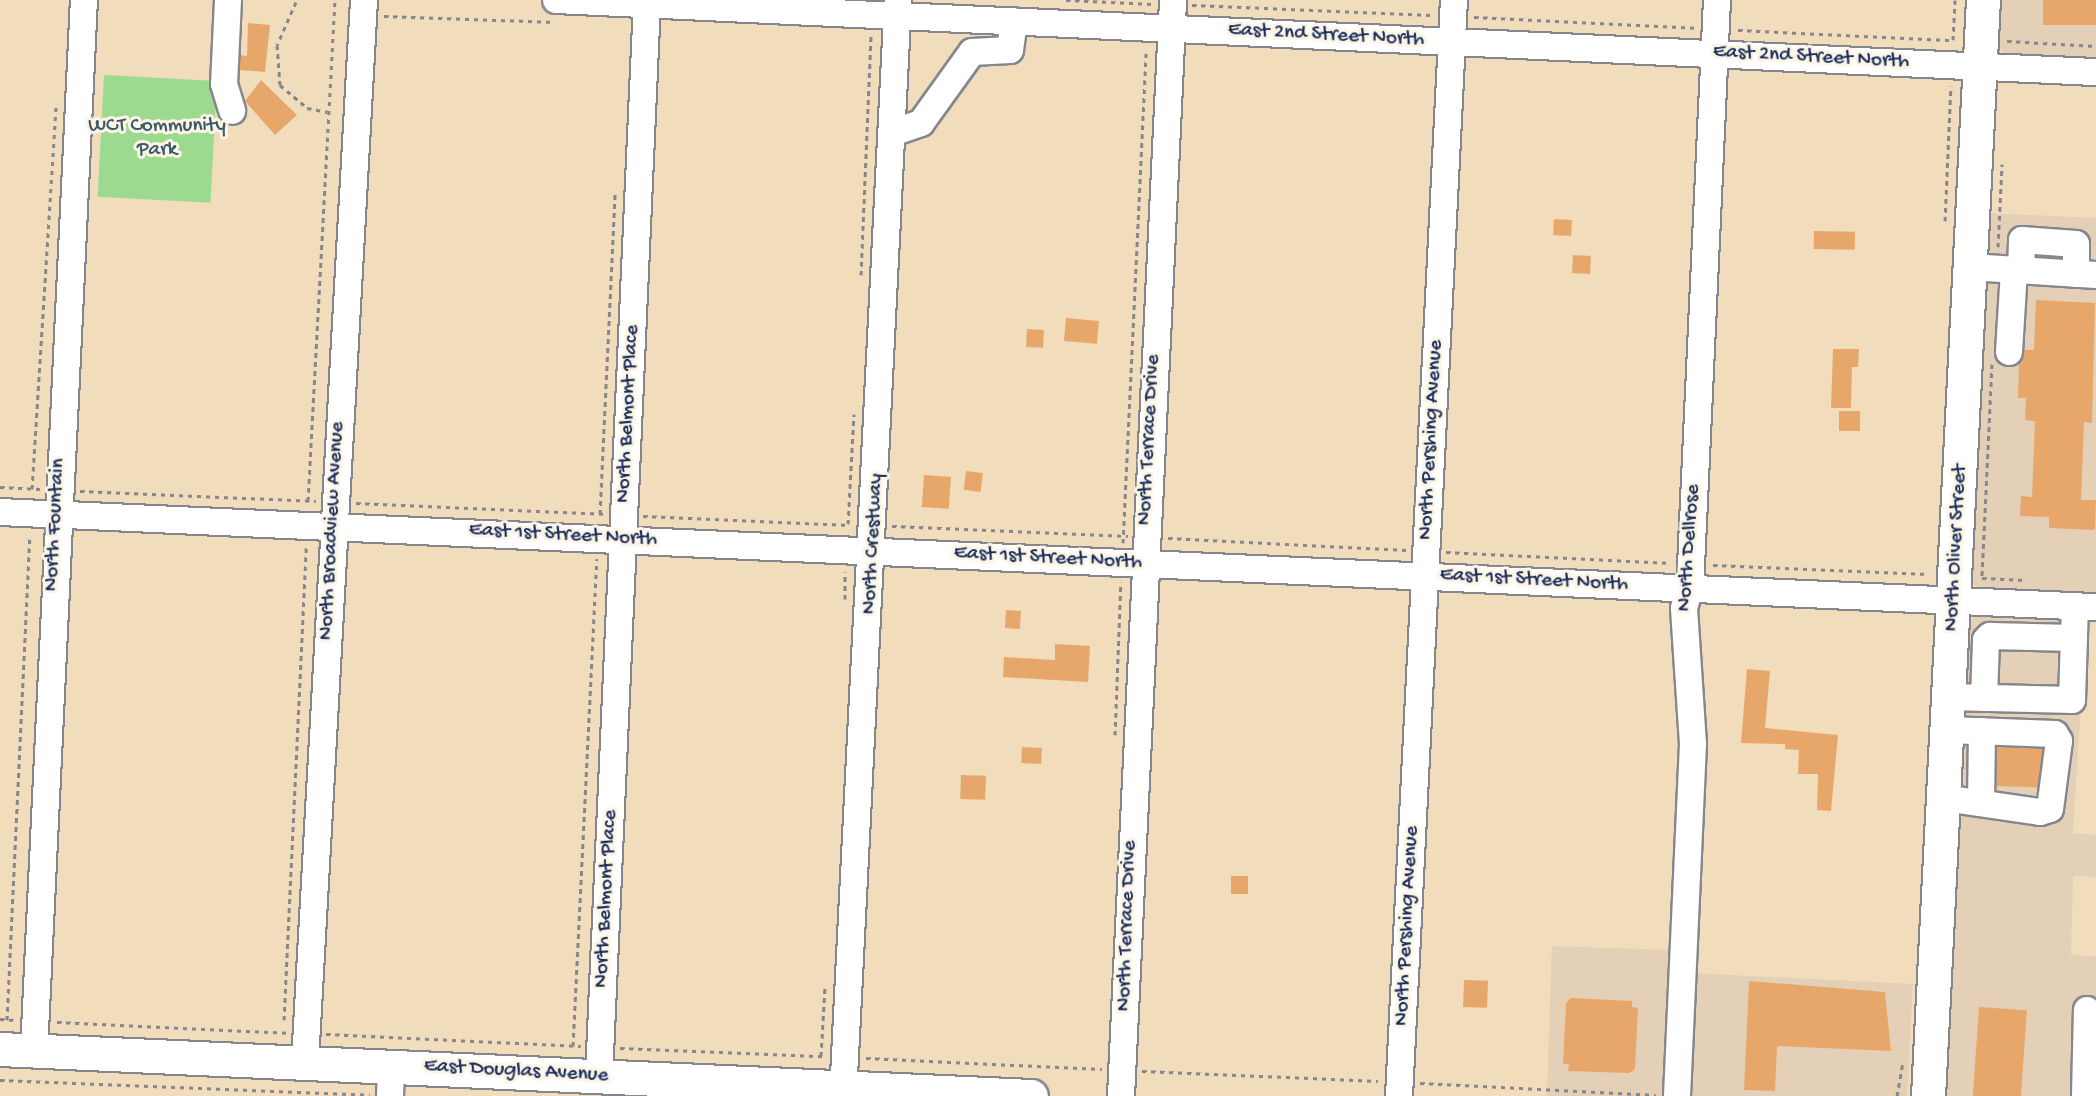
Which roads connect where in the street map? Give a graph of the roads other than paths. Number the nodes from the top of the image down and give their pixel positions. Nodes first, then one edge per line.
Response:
1 (84, 0) edge
2 (228, 0) edge
3 (364, 0) edge
4 (556, 0) edge
5 (1717, 0) edge
6 (1983, 0) edge
7 (636, 2) edge
8 (898, 8) edge
9 (1453, 8) edge
10 (1162, 13) edge
11 (1014, 21) junction
12 (1715, 41) junction
13 (1452, 42) junction
14 (1980, 66) junction
15 (2096, 72) edge
16 (232, 111) dead end
17 (892, 133) junction
18 (1970, 267) junction
19 (2017, 270) junction
20 (2086, 275) edge
21 (2009, 352) dead end
22 (57, 502) junction
23 (0, 512) edge
24 (334, 514) junction
25 (623, 527) junction
26 (873, 551) junction
27 (1133, 563) junction
28 (1426, 563) junction
29 (1690, 576) junction
30 (1954, 600) junction
31 (2086, 606) edge
32 (2074, 638) junction
33 (1949, 697) junction
34 (1984, 698) junction
35 (1947, 730) junction
36 (1982, 731) junction
37 (1944, 798) junction
38 (1982, 803) junction
39 (2087, 1010) dead end
40 (0, 1049) edge
41 (34, 1051) junction
42 (305, 1062) junction
43 (598, 1076) junction
44 (378, 1088) edge
45 (844, 1092) edge
46 (1031, 1096) edge
47 (1121, 1096) edge
48 (1399, 1096) edge
49 (1677, 1096) edge
50 (1928, 1096) edge
51 (2085, 1096) edge

1 - 22 street, North Fountain
2 - 16 street
3 - 24 street, North Broadview Avenue
4 - 7 street, East 2nd Street North
5 - 12 street, North Dellrose
6 - 14 main road, North Oliver Street
7 - 8 street, East 2nd Street North
7 - 25 street, North Belmont Place
8 - 11 street, East 2nd Street North
8 - 17 street, North Crestway
9 - 13 street, North Pershing Avenue
10 - 11 street, East 2nd Street North
10 - 13 street, East 2nd Street North
10 - 27 street, North Terrace Drive
11 - 17 street
12 - 13 street, East 2nd Street North
12 - 14 street, East 2nd Street North
12 - 29 street, North Dellrose
13 - 28 street, North Pershing Avenue
14 - 15 street, East 2nd Street North
14 - 18 main road, North Oliver Street
17 - 26 street, North Crestway
18 - 19 street
18 - 30 main road, North Oliver Street
19 - 20 street
19 - 21 street
22 - 23 street, East 1st Street North
22 - 24 street, East 1st Street North
22 - 41 street, North Fountain
24 - 25 street, East 1st Street North
24 - 42 street, North Broadview Avenue
25 - 26 street, East 1st Street North
25 - 43 street, North Belmont Place
26 - 27 street, East 1st Street North
26 - 45 street, North Crestway
27 - 28 street, East 1st Street North
27 - 47 street, North Terrace Drive
28 - 29 street, East 1st Street North
28 - 48 street, North Pershing Avenue
29 - 30 street, East 1st Street North
29 - 49 street, North Dellrose
30 - 31 street, East 1st Street North
30 - 33 main road, North Oliver Street
31 - 32 street
32 - 34 street
32 - 34 street
33 - 34 street
33 - 35 main road, North Oliver Street
35 - 36 street
35 - 37 main road, North Oliver Street
36 - 38 street
36 - 38 street
37 - 38 street
37 - 50 main road, North Oliver Street
39 - 51 street
40 - 41 main road, East Douglas Avenue
41 - 42 main road, East Douglas Avenue
42 - 44 main road, East Douglas Avenue
43 - 44 main road, East Douglas Avenue
43 - 45 main road, East Douglas Avenue
45 - 46 main road, East Douglas Avenue

